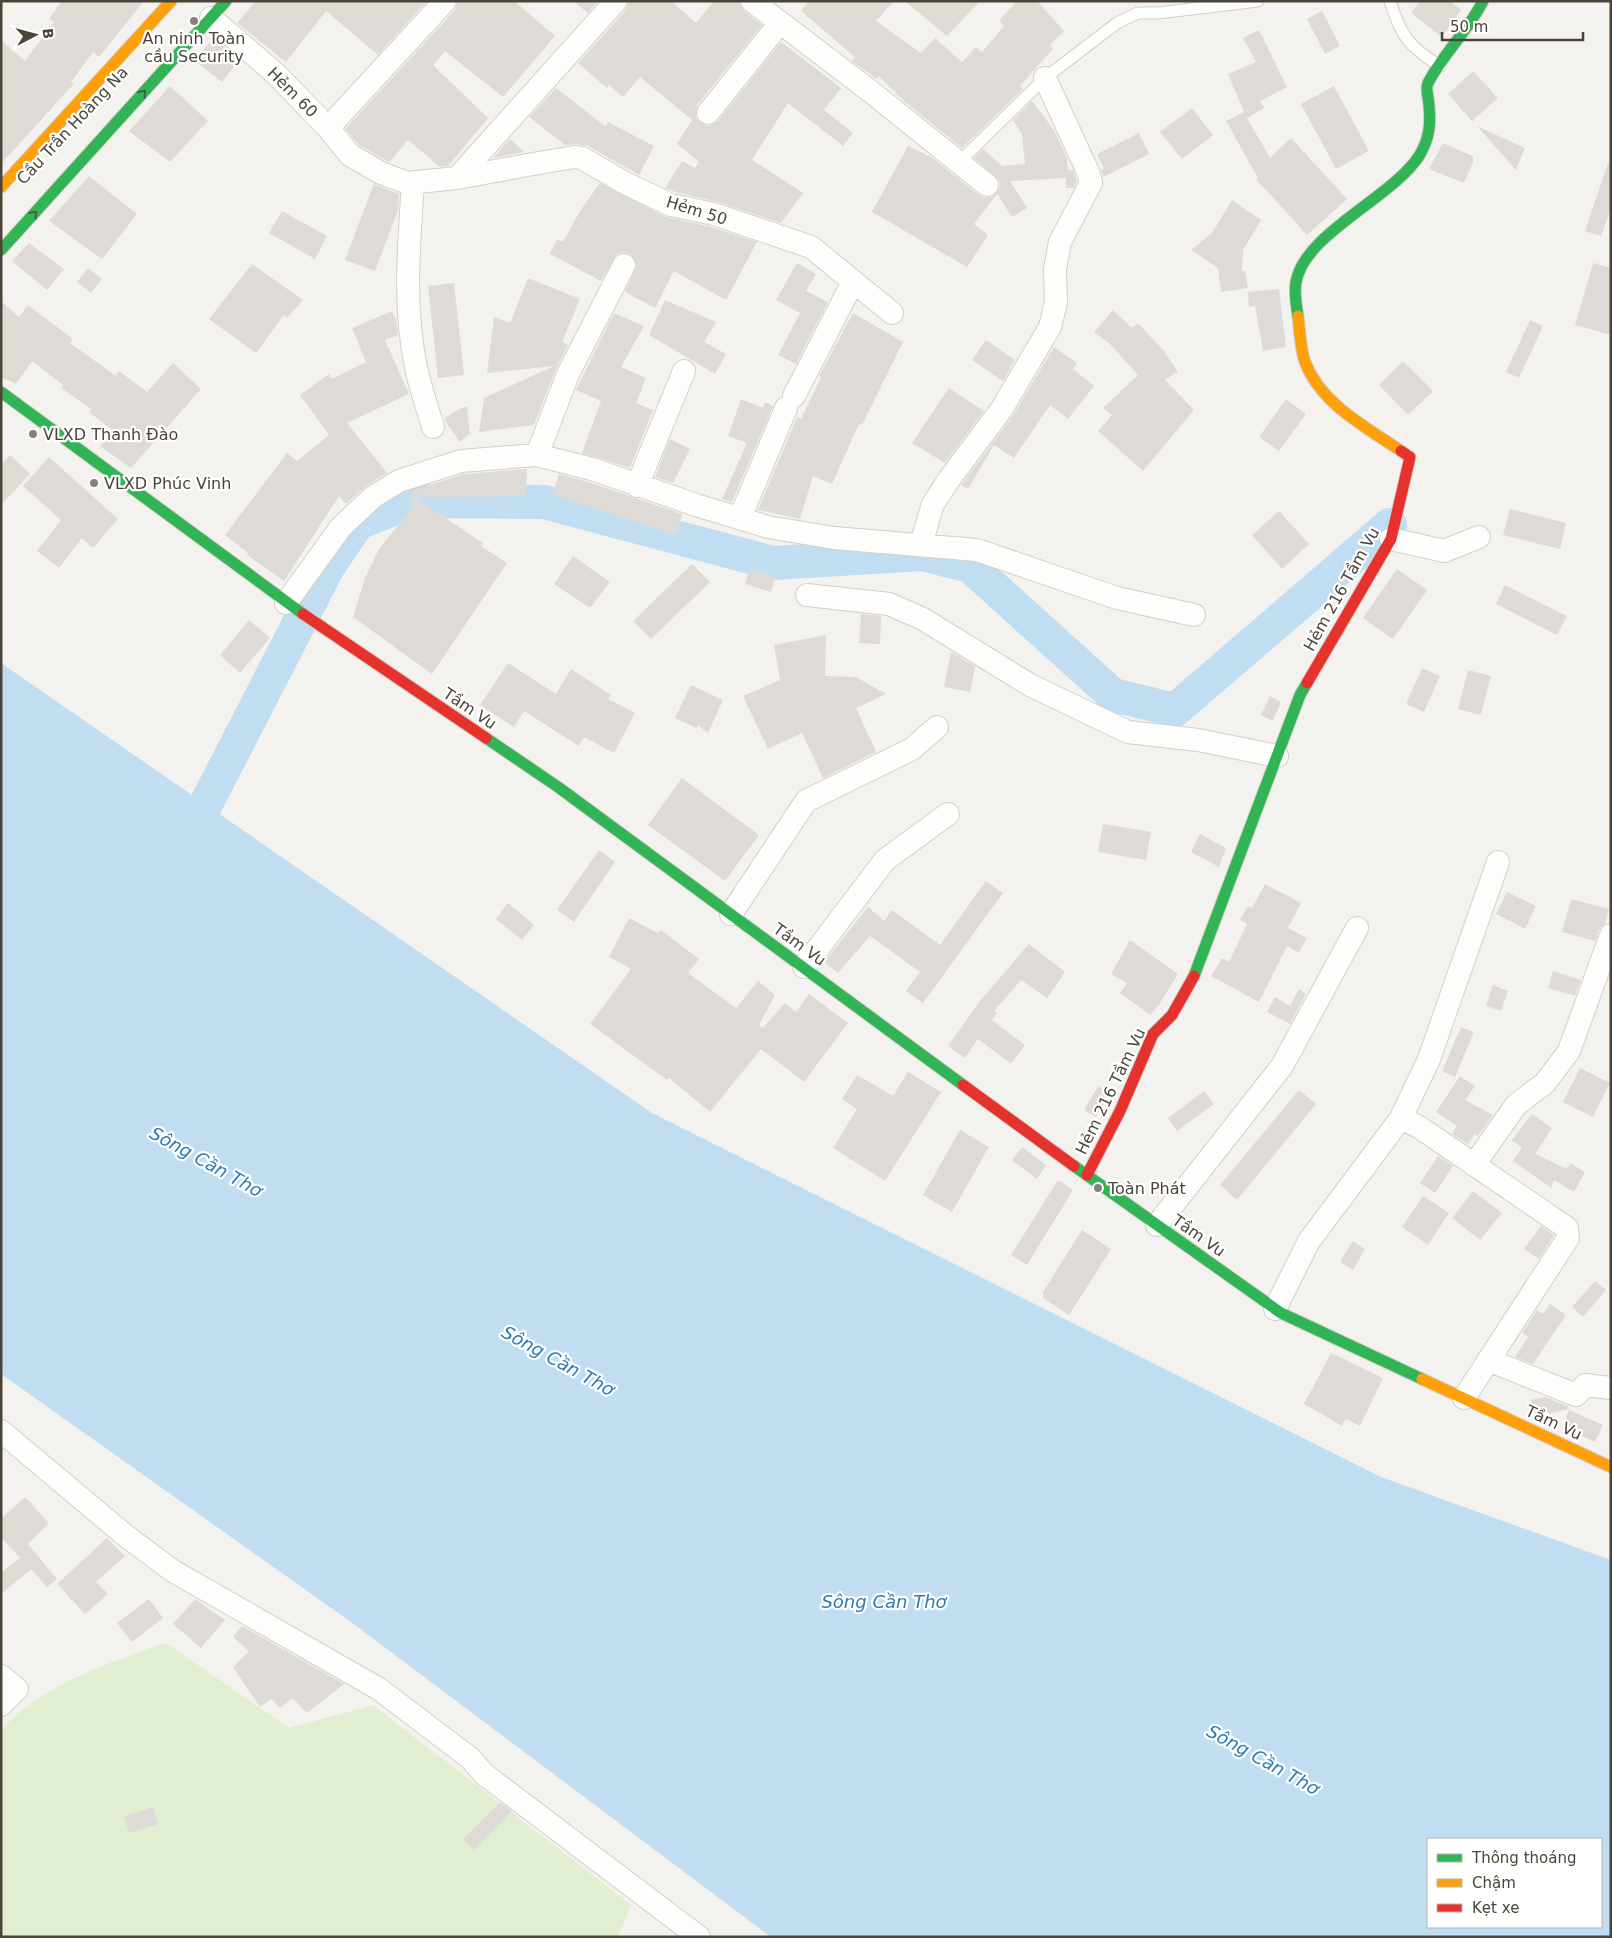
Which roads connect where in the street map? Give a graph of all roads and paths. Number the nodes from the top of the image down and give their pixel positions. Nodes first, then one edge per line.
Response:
1 (156, 1) edge
2 (171, 1) edge
3 (226, 1) edge
4 (445, 1) edge
5 (616, 1) edge
6 (752, 1) edge
7 (1258, 1) edge
8 (1390, 1) edge
9 (1484, 1) edge
10 (211, 18) junction
11 (779, 24) junction
12 (1440, 66) junction
13 (1045, 78) junction
14 (708, 114) dead end
15 (328, 128) junction
16 (959, 162) junction
17 (1, 173) edge
18 (457, 178) junction
19 (413, 182) junction
20 (986, 185) dead end
21 (1, 187) edge
22 (1, 250) edge
23 (624, 264) dead end
24 (853, 282) junction
25 (892, 313) dead end
26 (684, 371) dead end
27 (1, 392) edge
28 (433, 427) dead end
29 (537, 455) junction
30 (637, 486) junction
31 (740, 518) junction
32 (1479, 537) dead end
33 (1391, 539) junction
34 (921, 544) junction
35 (807, 595) dead end
36 (287, 603) junction
37 (1194, 614) dead end
38 (937, 727) dead end
39 (1278, 756) junction
40 (948, 814) dead end
41 (1498, 862) dead end
42 (731, 914) junction
43 (1357, 928) dead end
44 (1611, 935) edge
45 (804, 967) junction
46 (1401, 1118) junction
47 (1474, 1165) junction
48 (1088, 1175) junction
49 (1157, 1225) junction
50 (1275, 1309) junction
51 (1488, 1360) junction
52 (1611, 1388) edge
53 (1464, 1398) junction
54 (1, 1430) edge
55 (1611, 1467) edge
56 (1, 1676) edge
57 (1, 1705) edge
58 (699, 1937) edge

1 - 17 street
2 - 21 street, Cầu Trần Hoàng Na
3 - 10 street
4 - 15 street
5 - 18 street
6 - 11 street
7 - 13 lane
8 - 12 lane
9 - 12 street, Hẻm 216 Tầm Vu
10 - 15 street, Hẻm 60
22 -> 10 street
11 - 14 street
11 - 16 street
12 - 33 street, Hẻm 216 Tầm Vu
13 - 16 lane
13 - 34 street
15 - 19 street, Hẻm 50
16 - 20 street
18 - 19 street, Hẻm 50
18 - 24 street, Hẻm 50
19 - 28 street
23 - 29 street
24 - 25 street, Hẻm 50
24 - 31 street
26 - 30 street
27 - 36 street, Tầm Vu
29 - 30 street
29 - 36 street
30 - 31 street
31 - 34 street
32 - 33 street
33 - 39 street, Hẻm 216 Tầm Vu
34 - 37 street
35 - 39 street
36 - 42 street, Tầm Vu
38 - 42 street
39 - 48 street, Hẻm 216 Tầm Vu
40 - 45 street
41 - 46 street
42 - 45 street, Tầm Vu
43 - 49 street
44 - 47 street
45 - 48 street, Tầm Vu
46 - 47 street
46 - 50 street
47 - 51 street
48 - 49 street, Tầm Vu
49 - 50 street, Tầm Vu
50 - 53 street, Tầm Vu
51 - 52 street
51 - 53 street
53 - 55 street, Tầm Vu
54 - 58 street
56 - 57 street

